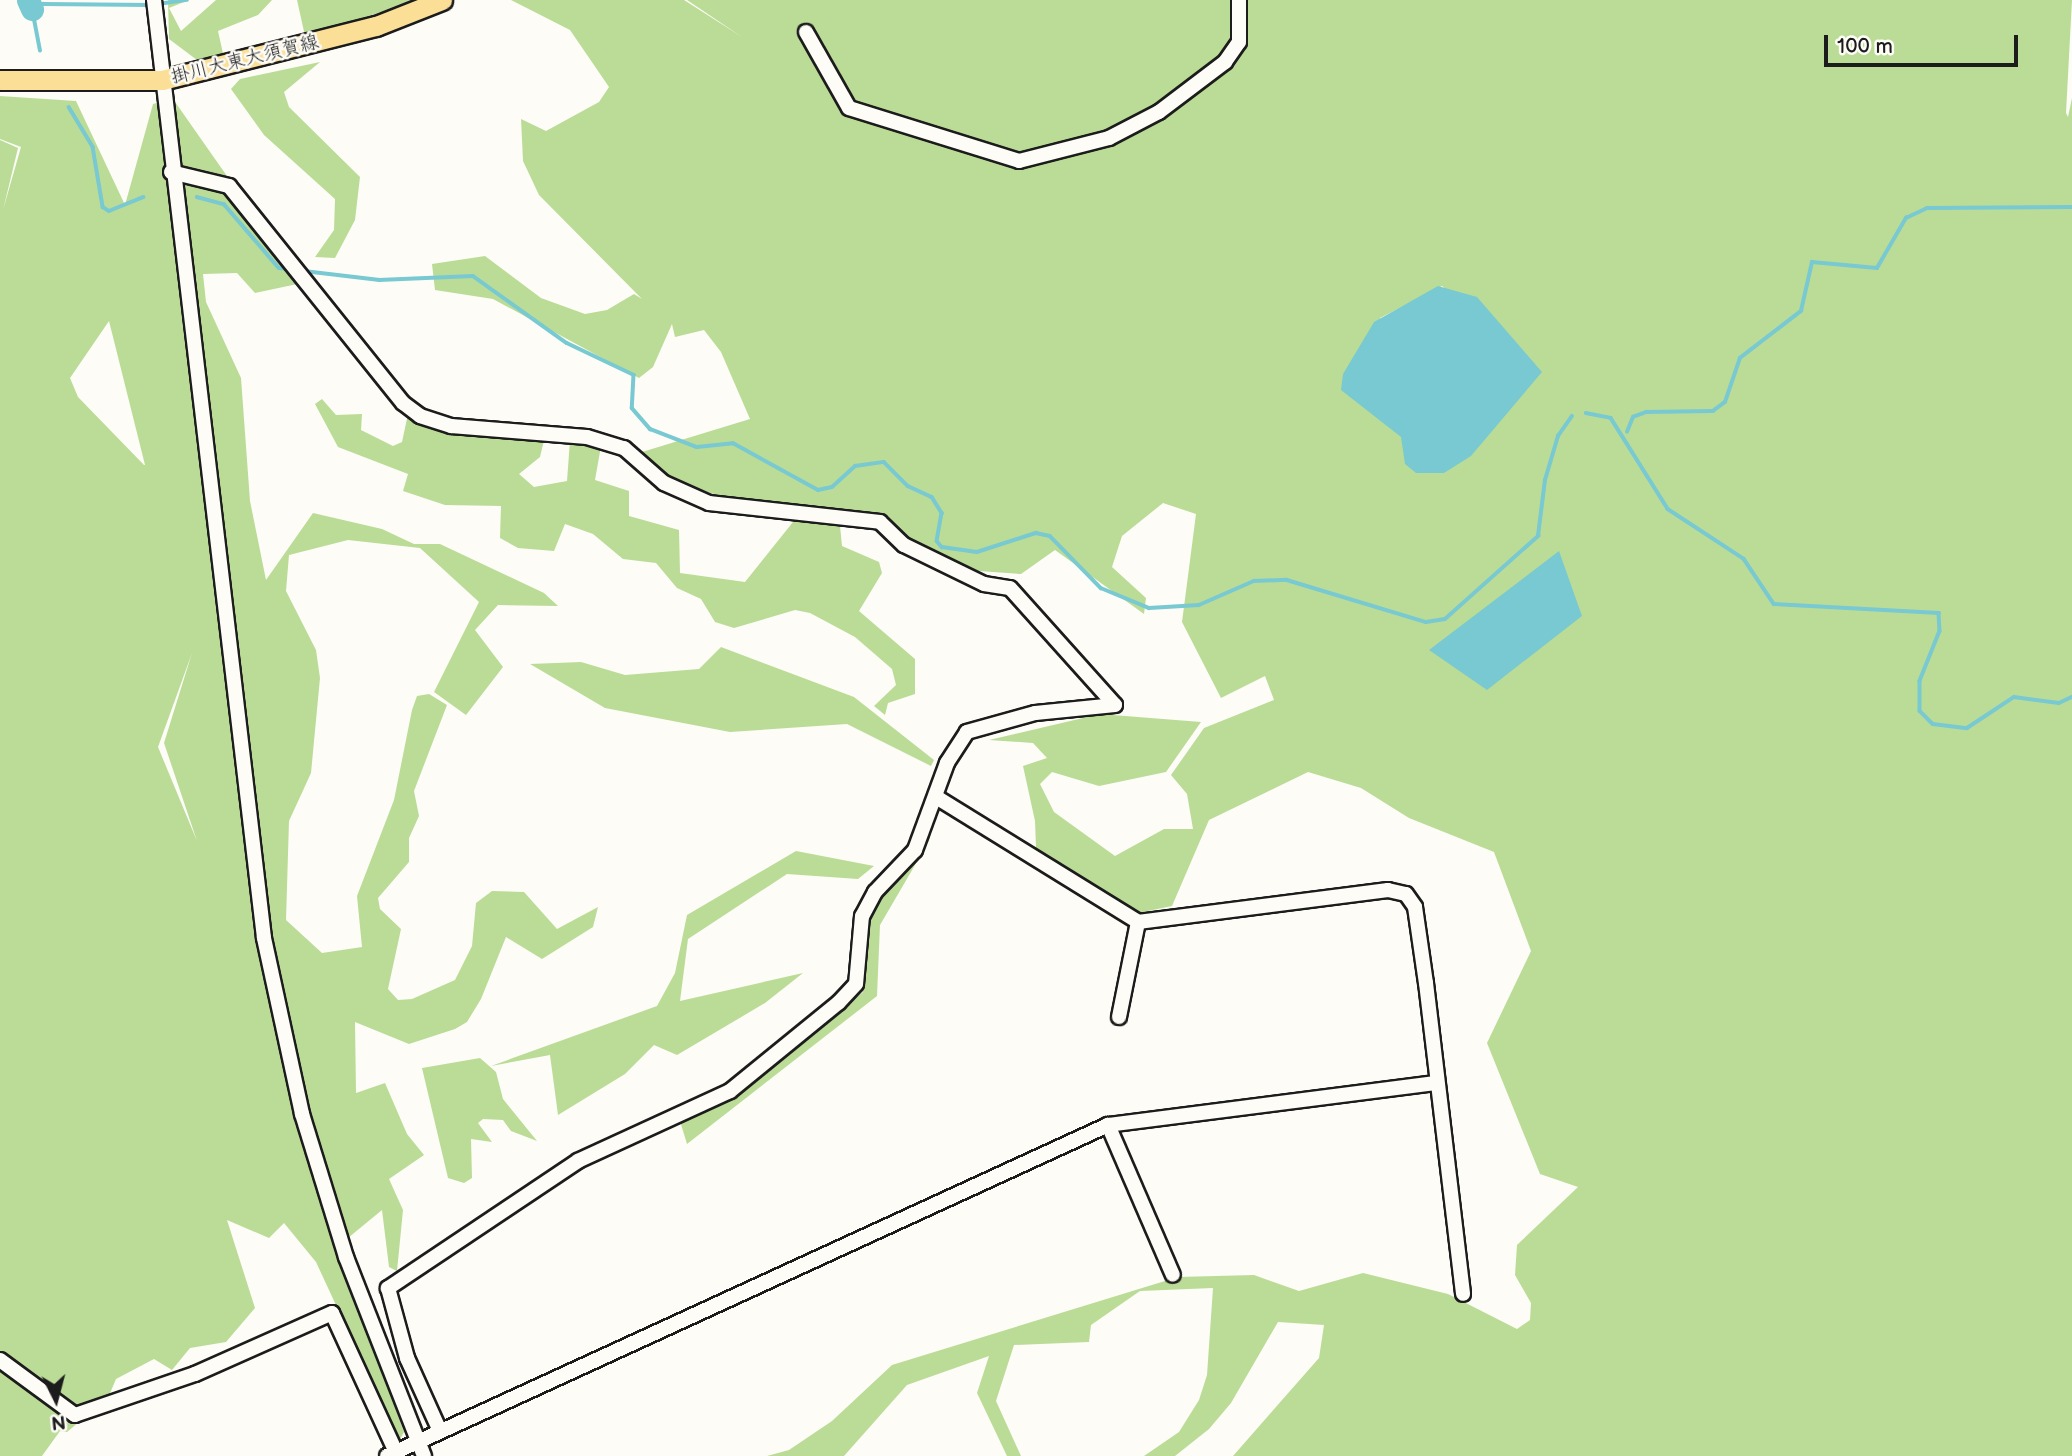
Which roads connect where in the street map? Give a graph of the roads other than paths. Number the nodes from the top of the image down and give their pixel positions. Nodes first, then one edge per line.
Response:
1 (442, 0) edge
2 (1239, 0) edge
3 (155, 5) edge
4 (806, 32) dead end
5 (0, 80) edge
6 (162, 80) junction
7 (172, 173) junction
8 (936, 797) junction
9 (1138, 922) junction
10 (1119, 1017) dead end
11 (1436, 1083) junction
12 (1108, 1125) junction
13 (1174, 1275) dead end
14 (1463, 1294) dead end
15 (0, 1360) edge
16 (440, 1431) junction
17 (418, 1441) junction
18 (391, 1454) edge
19 (424, 1456) edge

1 - 6 main road, 掛川大東大須賀線
2 - 4 street
3 - 6 street
5 - 6 main road, 掛川大東大須賀線
6 - 7 street
7 - 8 street
7 - 17 street
8 - 9 street
8 - 16 street
9 - 10 street
9 - 11 street
11 - 12 street
11 - 14 street
12 - 13 street
12 - 16 street
15 - 18 street
16 - 17 street
17 - 18 street
17 - 19 street

